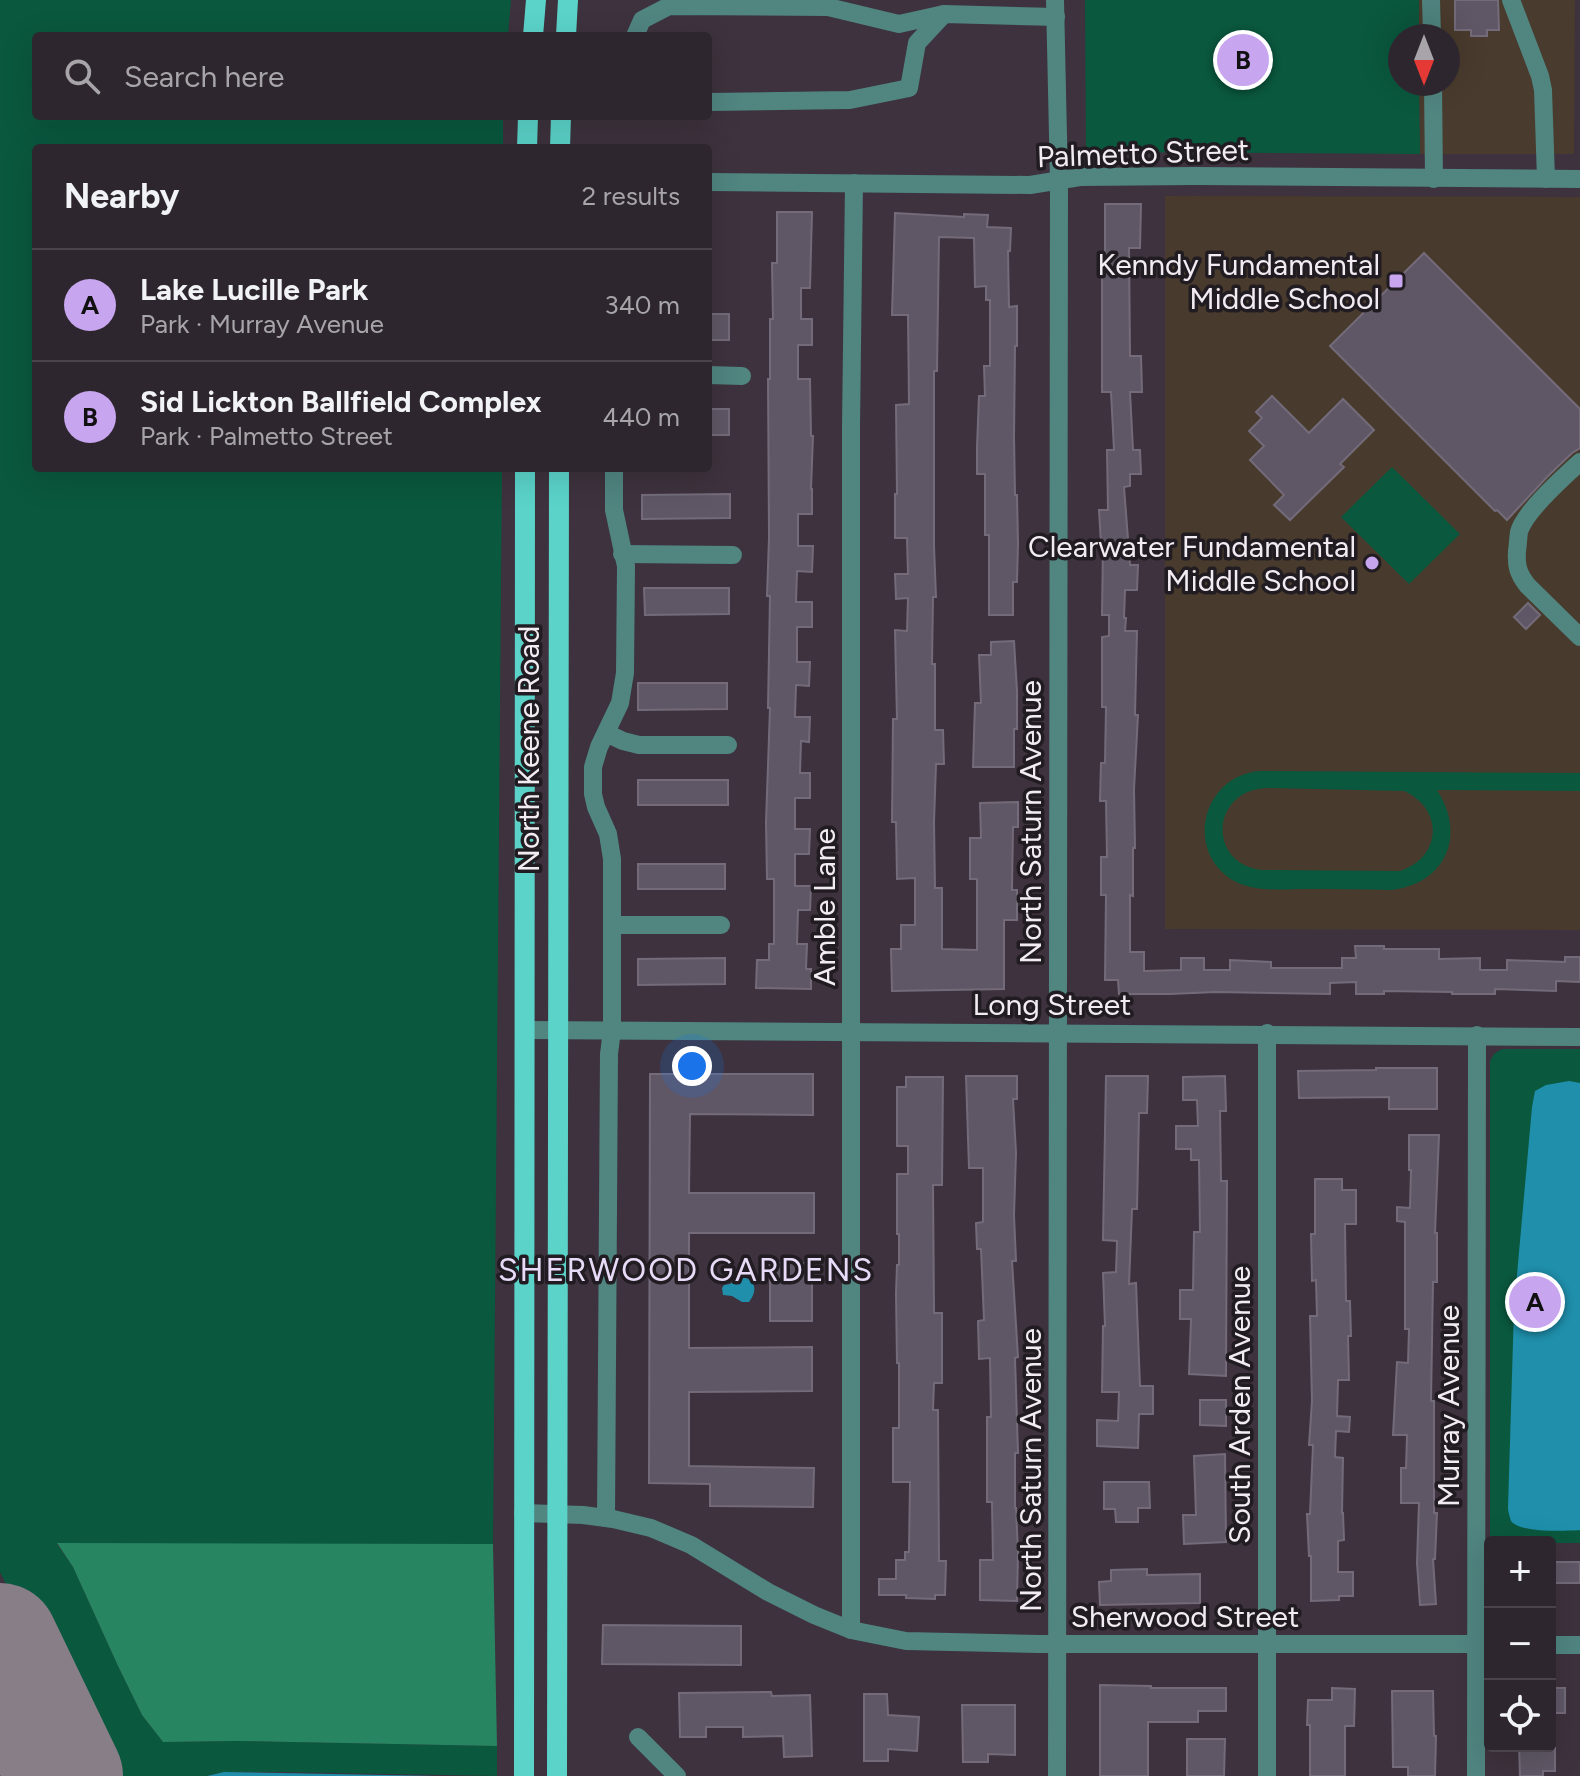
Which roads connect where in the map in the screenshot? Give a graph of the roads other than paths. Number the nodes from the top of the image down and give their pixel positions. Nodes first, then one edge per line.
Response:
1 (536, 0) edge
2 (568, 0) edge
3 (1431, 0) edge
4 (1511, 0) edge
5 (737, 4) edge
6 (938, 7) edge
7 (1056, 8) edge
8 (1432, 24) edge
9 (533, 32) edge
10 (566, 32) edge
11 (637, 32) edge
12 (1433, 96) edge
13 (712, 102) edge
14 (528, 120) edge
15 (561, 120) edge
16 (527, 144) edge
17 (560, 144) edge
18 (1434, 179) junction
19 (1546, 179) junction
20 (1580, 179) edge
21 (1059, 181) junction
22 (712, 182) edge
23 (854, 183) junction
24 (712, 375) edge
25 (742, 376) dead end
26 (1580, 462) edge
27 (525, 472) edge
28 (559, 472) edge
29 (614, 472) edge
30 (622, 554) junction
31 (733, 555) dead end
32 (1580, 637) edge
33 (606, 733) junction
34 (728, 745) dead end
35 (612, 925) junction
36 (721, 925) dead end
37 (524, 1030) junction
38 (558, 1030) junction
39 (612, 1030) junction
40 (852, 1031) junction
41 (1058, 1032) junction
42 (1267, 1033) junction
43 (1477, 1035) junction
44 (1580, 1037) edge
45 (523, 1513) junction
46 (558, 1514) junction
47 (606, 1518) junction
48 (851, 1630) junction
49 (1267, 1643) junction
50 (1058, 1644) junction
51 (1483, 1644) edge
52 (1556, 1645) edge
53 (1580, 1645) edge
54 (638, 1737) dead end
55 (524, 1776) edge
56 (557, 1776) edge
57 (677, 1776) edge
58 (1057, 1776) edge
59 (1267, 1776) edge
60 (1476, 1776) edge

1 - 9 main road
2 - 10 main road
3 - 8 street
4 - 19 street
5 - 6 street
5 - 11 street
6 - 7 street
6 - 13 street
7 - 21 street, North Saturn Avenue
12 - 18 street
14 - 16 main road
15 - 17 main road
18 - 19 street, Palmetto Street
18 - 21 street, Palmetto Street
19 - 20 street, Palmetto Street
21 - 23 street, Palmetto Street
21 - 41 street, North Saturn Avenue
22 - 23 street, Palmetto Street
23 - 40 street, Amble Lane
24 - 25 street
26 - 32 street
27 - 37 main road, North Keene Road
28 - 38 main road, North Keene Road
29 - 30 street
30 - 31 street
30 - 33 street
33 - 34 street
33 - 35 street
35 - 36 street
35 - 39 street
37 - 38 street, Long Street
37 - 45 main road, North Keene Road
38 - 39 street, Long Street
38 - 46 main road, North Keene Road
39 - 40 street, Long Street
39 - 47 street
40 - 41 street, Long Street
40 - 48 street, Amble Lane
41 - 42 street, Long Street
41 - 50 street, North Saturn Avenue
42 - 43 street, Long Street
42 - 49 street, South Arden Avenue
43 - 44 street, Long Street
43 - 51 street, Murray Avenue
45 - 46 street, Sherwood Street
45 - 55 main road, North Keene Road
46 - 47 street, Sherwood Street
46 - 56 main road, North Keene Road
47 - 48 street, Sherwood Street
48 - 50 street, Sherwood Street
49 - 50 street, Sherwood Street
49 - 51 street, Sherwood Street
49 - 59 street, South Arden Avenue
50 - 58 street, North Saturn Avenue
51 - 60 street, Murray Avenue
52 - 53 street
54 - 57 street

